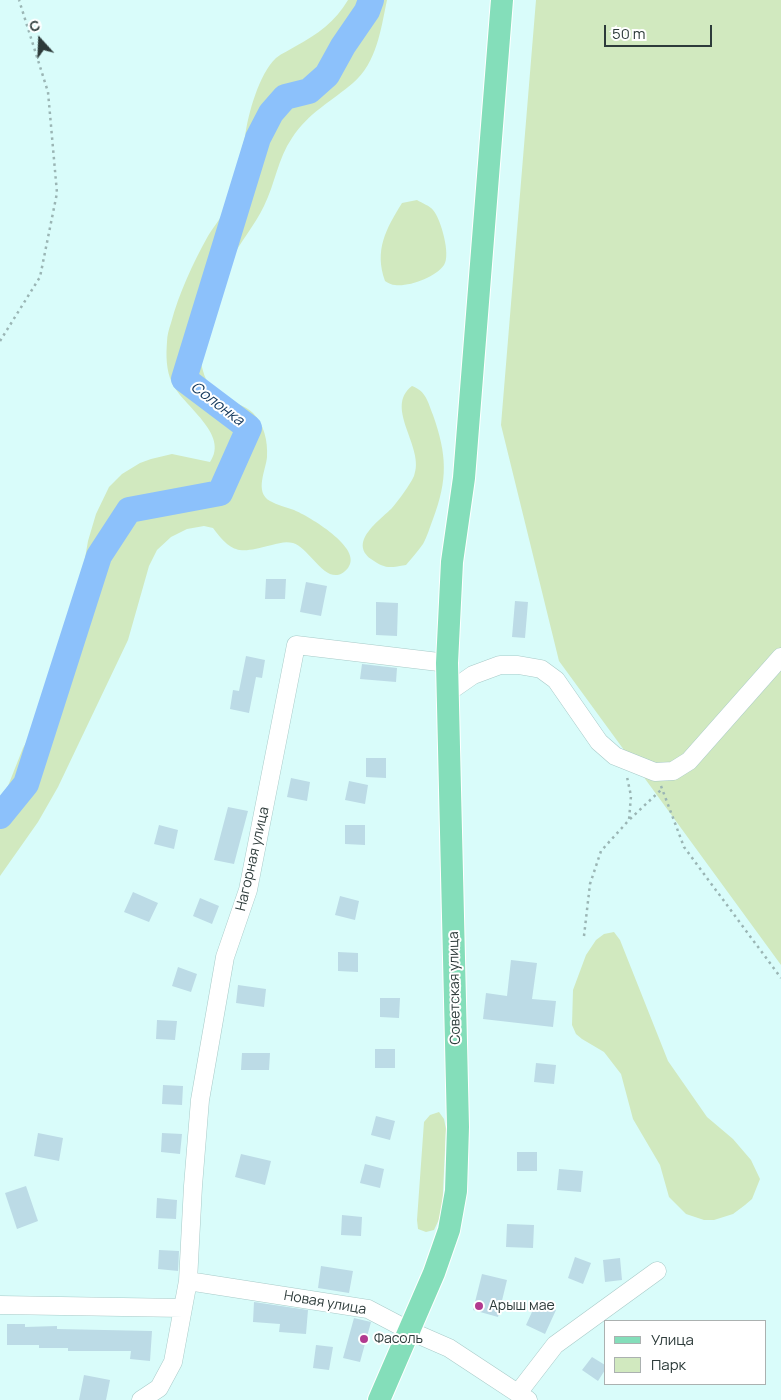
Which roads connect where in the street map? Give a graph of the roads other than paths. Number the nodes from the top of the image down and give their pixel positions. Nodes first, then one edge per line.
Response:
1 (502, 0) edge
2 (781, 657) edge
3 (447, 662) junction
4 (447, 693) junction
5 (657, 1271) dead end
6 (188, 1282) junction
7 (0, 1305) edge
8 (183, 1308) junction
9 (410, 1331) junction
10 (523, 1397) edge
11 (141, 1400) edge
12 (380, 1400) edge

1 - 3 main road, Советская улица
2 - 4 street
3 - 4 main road, Советская улица
3 - 6 street, Нагорная улица
4 - 9 main road, Советская улица
5 - 10 street
6 - 8 street
6 - 9 street, Новая улица
7 - 8 street
8 - 11 street
9 - 10 street, Новая улица
9 - 12 main road, Советская улица

